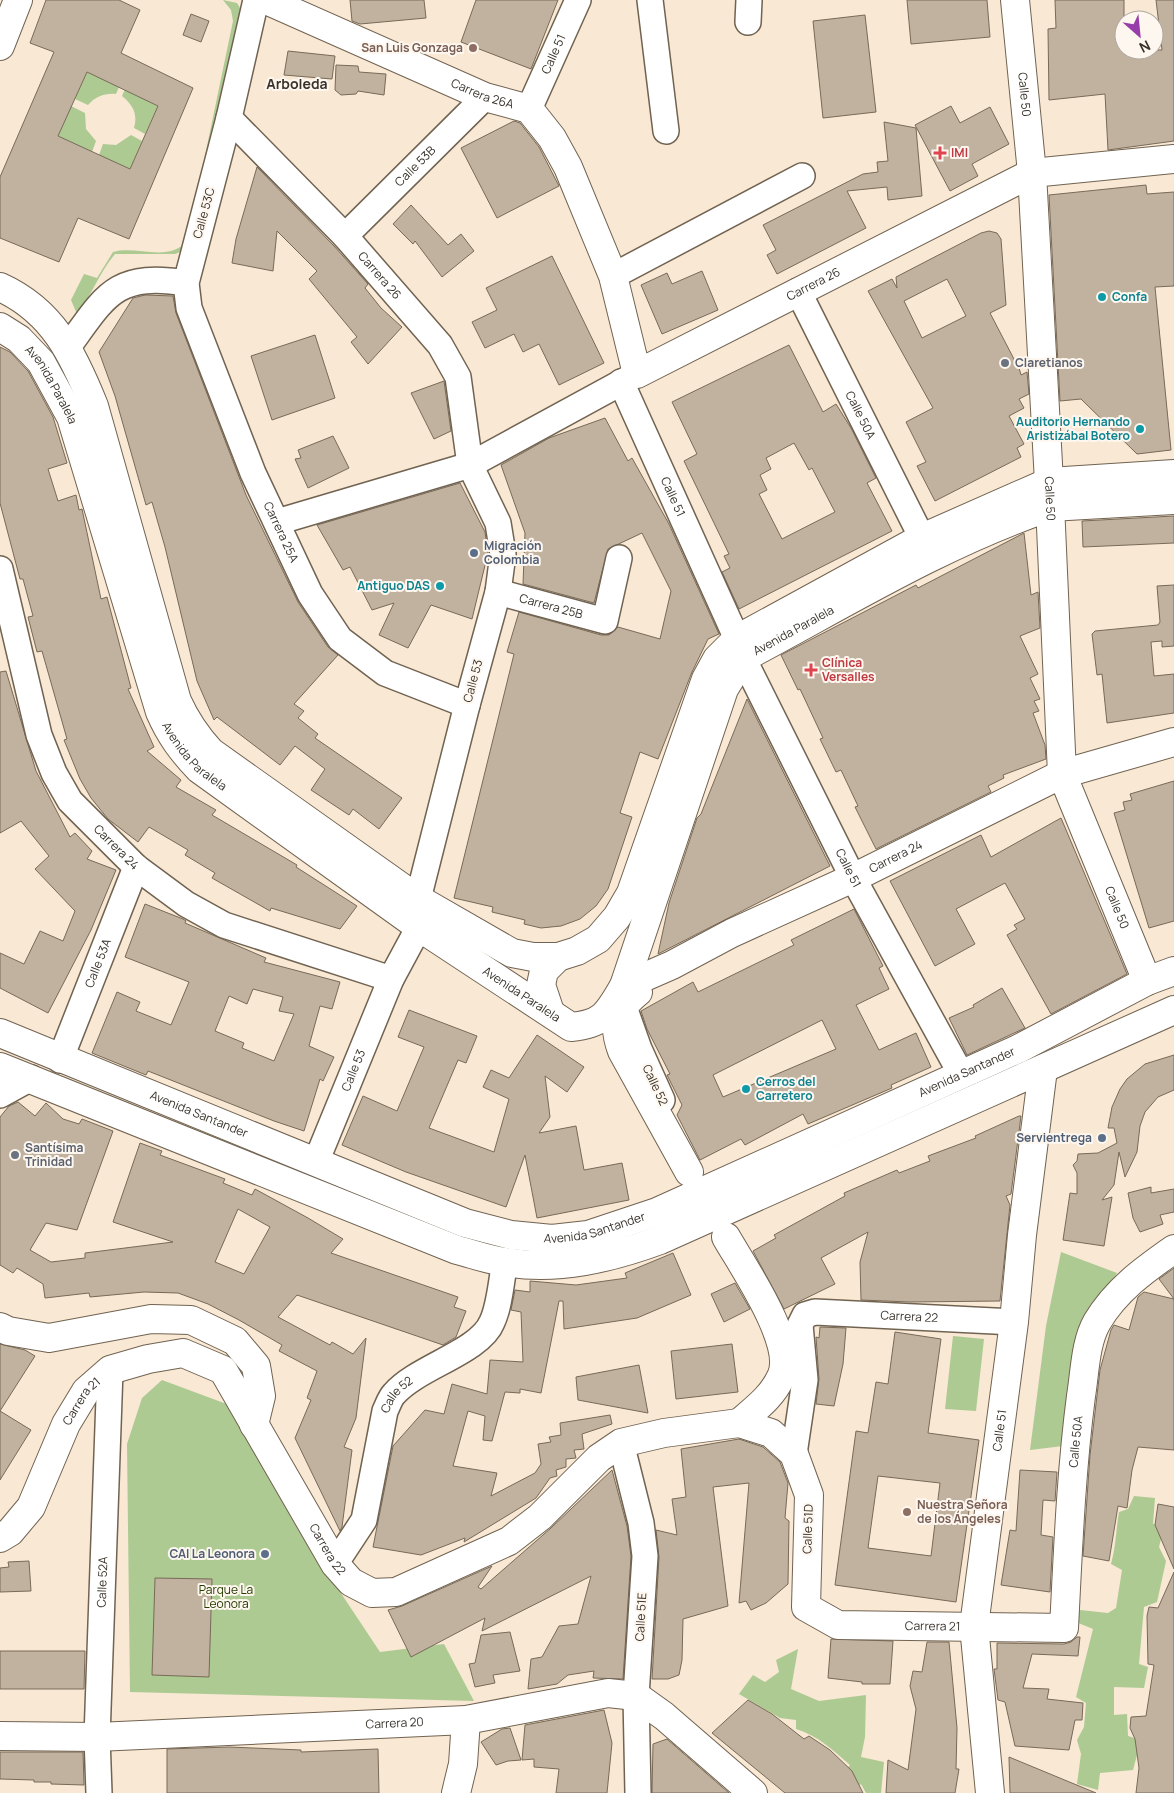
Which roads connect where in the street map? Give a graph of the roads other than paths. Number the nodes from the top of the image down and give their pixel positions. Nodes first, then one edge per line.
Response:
1 (18, 0) edge
2 (256, 0) edge
3 (266, 0) edge
4 (578, 0) edge
5 (650, 0) edge
6 (1015, 0) edge
7 (0, 46) edge
8 (485, 97) junction
9 (529, 109) junction
10 (229, 118) junction
11 (666, 131) dead end
12 (1174, 159) edge
13 (1032, 173) junction
14 (802, 176) dead end
15 (345, 236) junction
16 (613, 276) junction
17 (186, 283) junction
18 (0, 287) edge
19 (798, 291) junction
20 (0, 326) edge
21 (68, 347) junction
22 (629, 378) junction
23 (470, 465) junction
24 (1174, 474) edge
25 (1050, 494) junction
26 (1174, 500) edge
27 (277, 522) junction
28 (922, 538) junction
29 (619, 558) dead end
30 (0, 569) edge
31 (498, 592) junction
32 (740, 649) junction
33 (467, 705) junction
34 (1174, 742) edge
35 (1062, 774) junction
36 (136, 867) junction
37 (853, 878) junction
38 (418, 899) junction
39 (419, 927) junction
40 (558, 957) junction
41 (1174, 971) edge
42 (391, 979) junction
43 (1147, 981) junction
44 (624, 995) junction
45 (1174, 1010) edge
46 (560, 1019) junction
47 (1065, 1023) junction
48 (0, 1033) edge
49 (622, 1051) junction
50 (60, 1060) junction
51 (988, 1062) junction
52 (0, 1066) edge
53 (1043, 1069) junction
54 (962, 1074) junction
55 (31, 1078) junction
56 (0, 1094) edge
57 (316, 1162) junction
58 (698, 1180) junction
59 (726, 1237) dead end
60 (1174, 1249) edge
61 (505, 1262) junction
62 (805, 1314) joint
63 (1014, 1322) junction
64 (0, 1327) edge
65 (110, 1370) junction
66 (766, 1401) junction
67 (739, 1422) junction
68 (254, 1425) junction
69 (772, 1433) junction
70 (621, 1443) junction
71 (794, 1454) junction
72 (0, 1538) edge
73 (335, 1564) junction
74 (806, 1607) joint
75 (974, 1626) junction
76 (1064, 1628) joint
77 (636, 1696) junction
78 (466, 1720) junction
79 (0, 1736) edge
80 (96, 1737) junction
81 (99, 1793) edge
82 (456, 1793) edge
83 (638, 1793) edge
84 (753, 1793) edge
85 (990, 1793) edge

1 - 7 main road
2 - 10 street, Calle 53C
3 - 8 main road, Carrera 26A
4 - 9 street, Calle 51
5 - 11 street
6 - 13 main road, Calle 50
8 - 9 main road, Carrera 26A
8 - 15 street, Calle 53B
9 - 16 main road, Carrera 26A
10 - 15 street, Carrera 26
10 - 17 street, Calle 53C
12 - 13 main road, Carrera 26
13 - 19 main road, Carrera 26
13 - 25 main road, Calle 50
14 - 16 street
15 - 23 street, Carrera 26
16 - 22 main road, Carrera 26A
17 - 21 street
17 - 27 street, Carrera 25A
18 - 21 main road, Avenida Paralela
19 - 22 main road, Carrera 26
19 - 28 street, Calle 50A
20 - 39 main road, Avenida Paralela
21 - 38 main road, Avenida Paralela
22 - 23 street, Carrera 26
22 - 32 street, Calle 51
23 - 27 street, Carrera 26
23 - 31 street, Calle 53
24 - 25 main road, Avenida Paralela
25 - 26 main road, Avenida Paralela
25 - 28 main road, Avenida Paralela
25 - 32 main road, Avenida Paralela
25 - 35 main road, Calle 50
27 - 33 street, Carrera 25A
28 - 32 main road, Avenida Paralela
29 - 31 street, Carrera 25B
30 - 36 street, Carrera 24
31 - 33 street, Calle 53
32 - 37 street, Calle 51
32 - 40 main road, Avenida Paralela
32 - 44 main road, Avenida Paralela
33 - 38 street, Calle 53
34 - 35 main road, Carrera 24
35 - 37 main road, Carrera 24
35 - 43 main road, Calle 50
36 - 42 street, Carrera 24
36 - 50 street, Calle 53A
37 - 44 main road, Carrera 24
37 - 54 street, Calle 51
38 - 40 main road, Avenida Paralela
39 - 42 street, Calle 53
39 - 46 main road, Avenida Paralela
40 - 46 main road
41 - 43 main road, Avenida Santander
42 - 57 street, Calle 53
43 - 47 main road, Avenida Santander
44 - 46 main road, Avenida Paralela
44 - 49 main road, Calle 52
44 - 58 street, Calle 52
45 - 53 main road
46 - 49 main road
47 - 51 main road, Avenida Santander
47 - 53 main road, Calle 51
48 - 50 main road, Avenida Santander
49 - 58 main road, Calle 52
50 - 57 main road, Avenida Santander
51 - 53 main road
51 - 54 main road, Avenida Santander
52 - 55 main road
53 - 61 main road
53 - 63 main road, Calle 51
54 - 58 main road, Avenida Santander
55 - 56 street
55 - 61 main road
57 - 58 main road, Avenida Santander
59 - 66 main road
60 - 76 main road, Calle 50A
61 - 73 street, Calle 52
62 - 63 street, Carrera 22
62 - 71 street, Calle 51D
63 - 75 main road, Calle 51
64 - 68 main road
65 - 68 main road, Carrera 21
65 - 72 main road, Carrera 21
65 - 80 street, Calle 52A
66 - 67 main road
66 - 69 main road
67 - 69 main road, Calle 51D
67 - 70 main road, Carrera 22
68 - 73 main road, Carrera 22
69 - 71 main road, Calle 51D
70 - 73 main road, Carrera 22
70 - 77 street, Calle 51E
71 - 74 main road, Calle 51D
74 - 75 main road, Carrera 21
75 - 76 main road, Carrera 21
75 - 85 main road, Calle 51
77 - 78 main road, Carrera 20
77 - 83 street, Calle 51E
77 - 84 main road, Carrera 20
78 - 80 main road, Carrera 20
78 - 82 main road
79 - 80 main road, Carrera 20
80 - 81 street, Calle 52A

